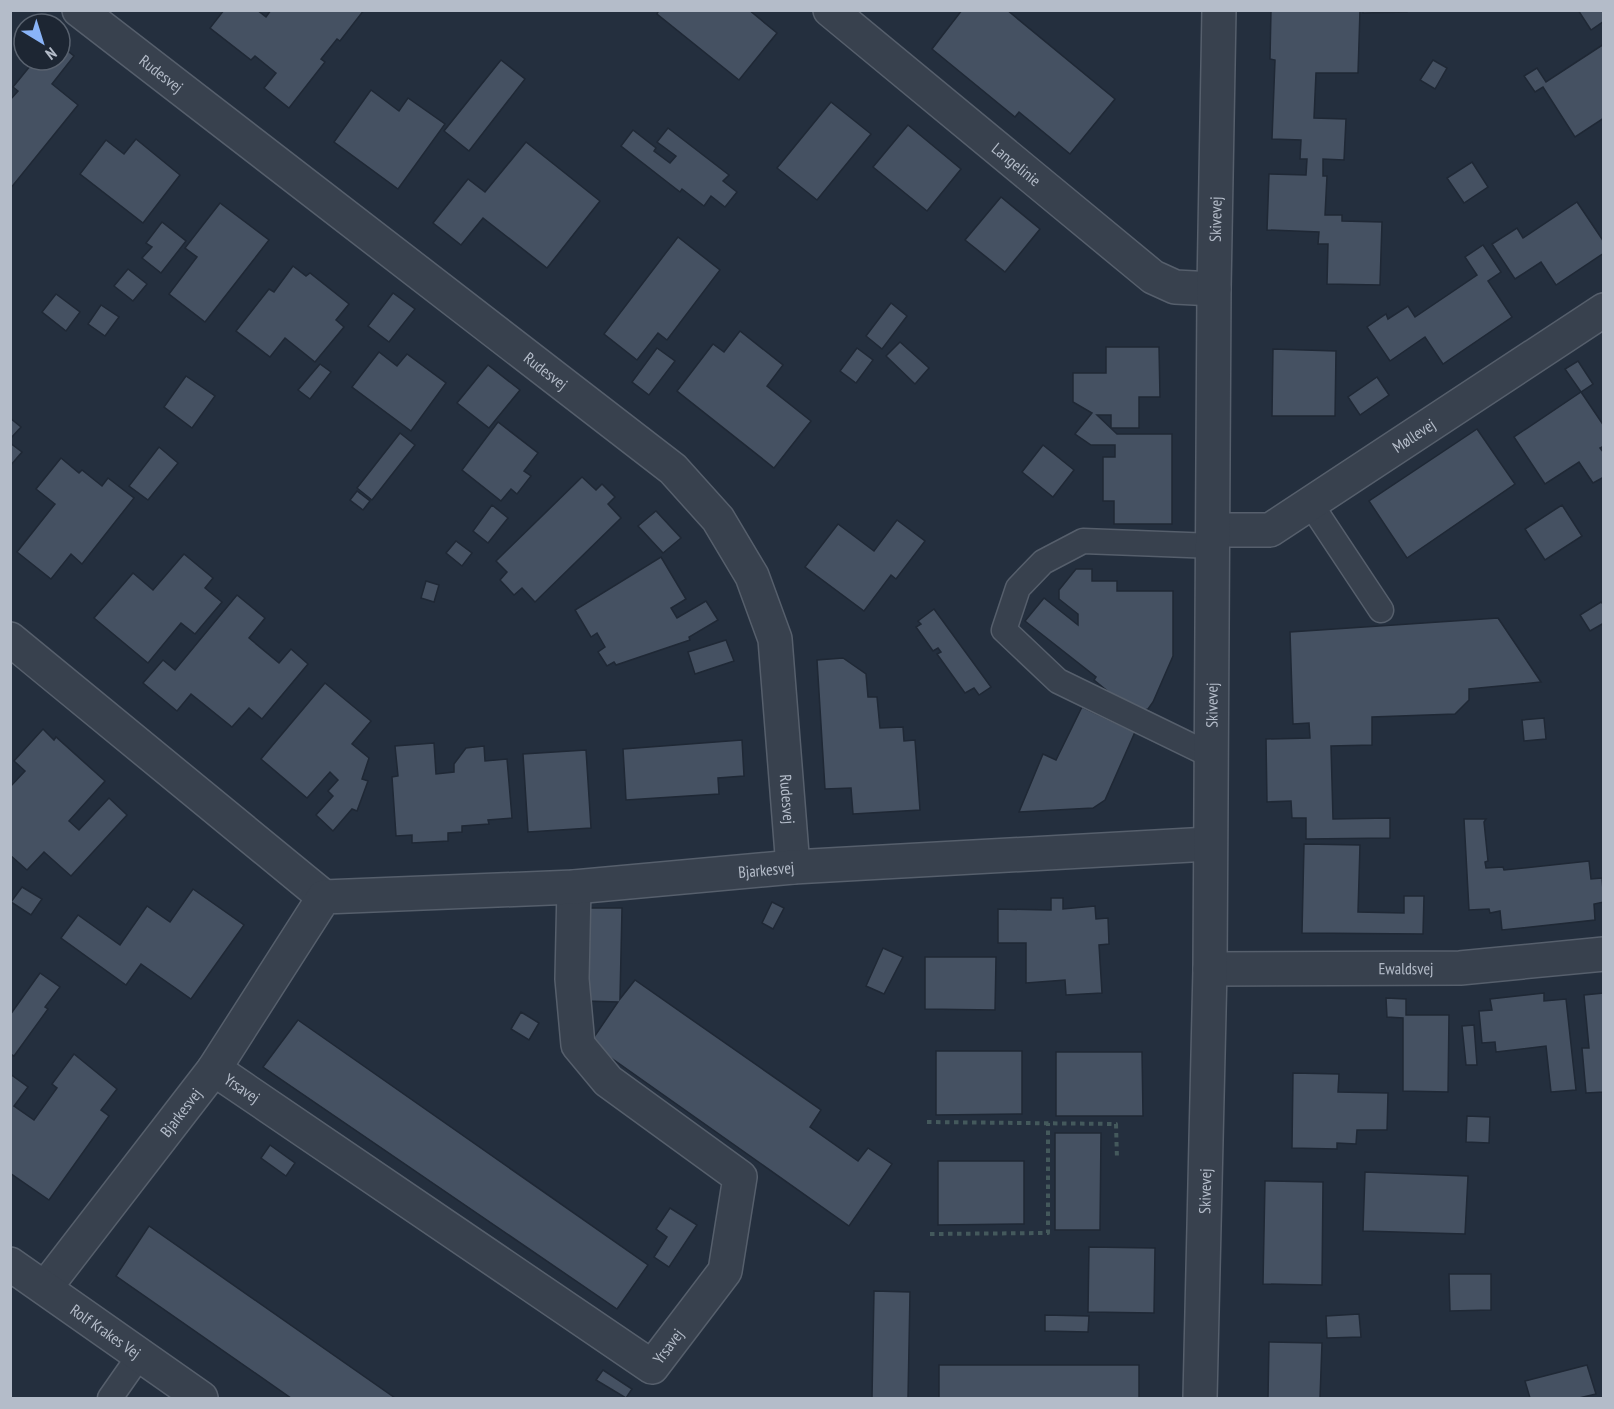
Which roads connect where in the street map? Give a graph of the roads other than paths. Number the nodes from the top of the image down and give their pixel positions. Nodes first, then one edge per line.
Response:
1 (79, 10) edge
2 (1219, 10) edge
3 (831, 11) edge
4 (1214, 289) junction
5 (1604, 310) edge
6 (1310, 503) junction
7 (1214, 538) junction
8 (1381, 610) dead end
9 (10, 639) edge
10 (1212, 756) junction
11 (1209, 844) junction
12 (793, 867) junction
13 (574, 887) junction
14 (324, 897) junction
15 (1604, 954) edge
16 (1210, 969) junction
17 (214, 1069) junction
18 (10, 1264) edge
19 (45, 1288) junction
20 (140, 1355) junction
21 (110, 1398) edge
22 (201, 1398) edge
23 (1200, 1398) edge

1 - 12 street, Rudesvej
2 - 4 street, Skivevej
3 - 4 street, Langelinie
4 - 7 street, Skivevej
5 - 6 street, Møllevej
6 - 7 street, Møllevej
6 - 8 lane
7 - 10 street, Skivevej
7 - 10 lane
9 - 14 street
10 - 11 street, Skivevej
11 - 12 street, Bjarkesvej
11 - 16 street, Skivevej
12 - 13 street, Bjarkesvej
13 - 14 street, Bjarkesvej
13 - 17 street, Yrsavej
14 - 17 street, Bjarkesvej
15 - 16 street, Ewaldsvej
16 - 23 street, Skivevej
17 - 19 street, Bjarkesvej
18 - 19 street, Rolf Krakes Vej
19 - 20 street, Rolf Krakes Vej
20 - 21 lane
20 - 22 street, Rolf Krakes Vej

